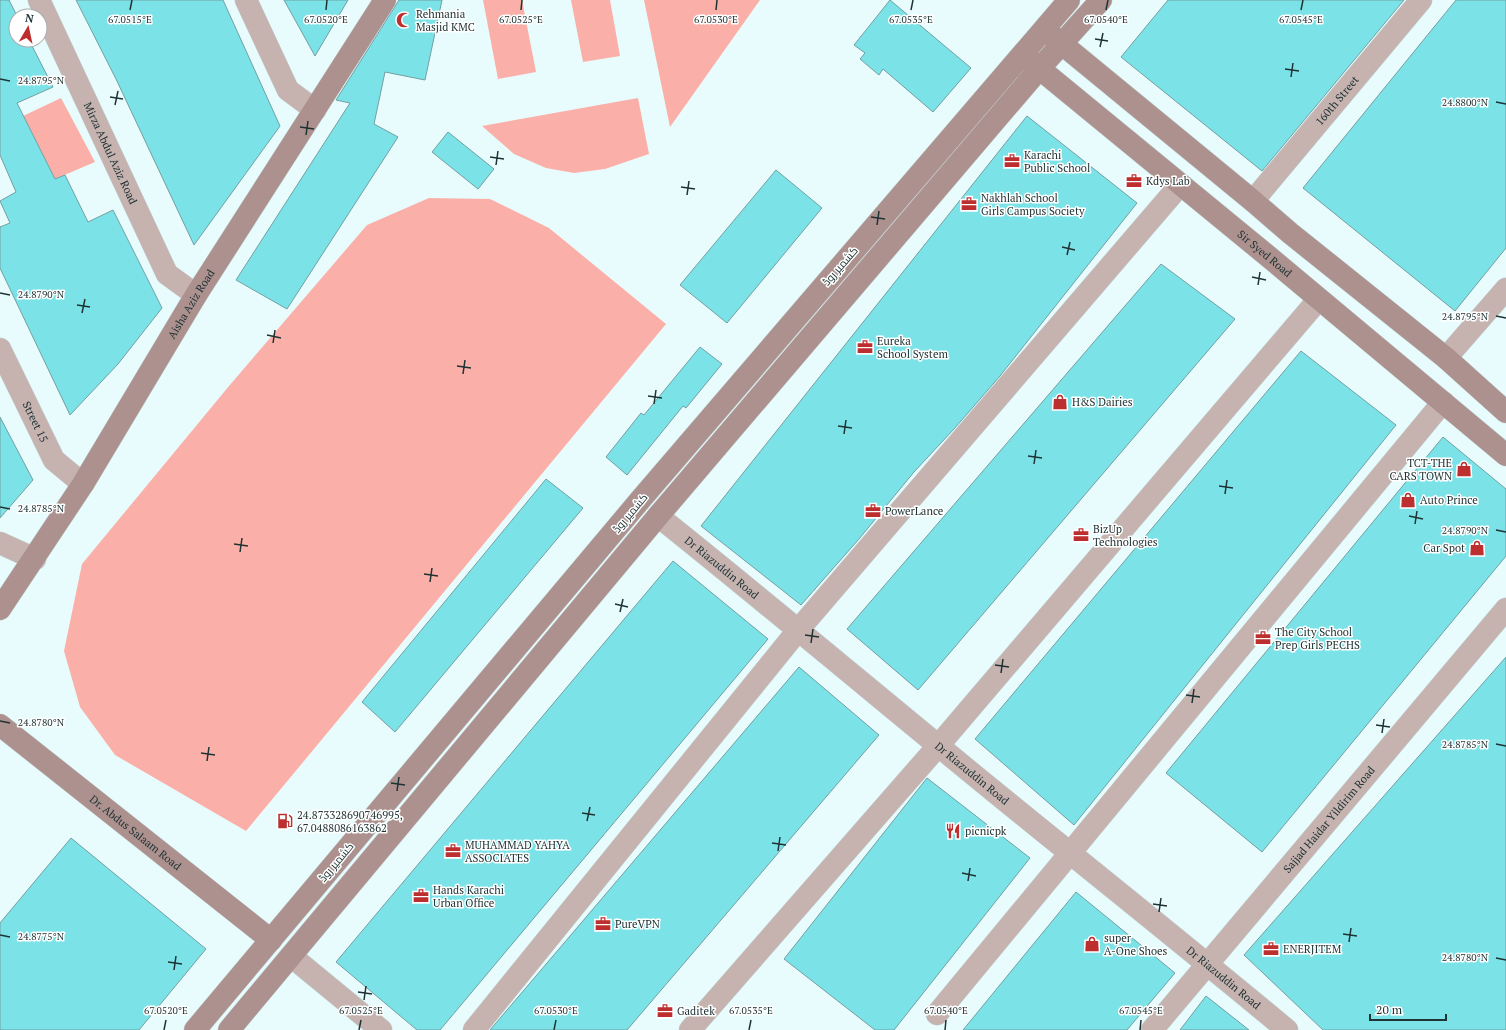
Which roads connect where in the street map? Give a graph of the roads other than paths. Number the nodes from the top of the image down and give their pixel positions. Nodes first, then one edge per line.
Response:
1 (39, 0) edge
2 (246, 0) edge
3 (385, 0) edge
4 (1070, 0) edge
5 (1101, 0) edge
6 (1421, 0) edge
7 (1045, 29) junction
8 (1062, 45) junction
9 (1022, 54) junction
10 (1039, 69) junction
11 (315, 110) junction
12 (1180, 185) junction
13 (1253, 201) junction
14 (1290, 232) junction
15 (1269, 257) junction
16 (1506, 289) edge
17 (196, 295) junction
18 (1318, 300) junction
19 (0, 349) edge
20 (1446, 358) junction
21 (1443, 402) junction
22 (1506, 412) edge
23 (1506, 455) edge
24 (83, 484) junction
25 (658, 516) junction
26 (0, 543) edge
27 (34, 559) junction
28 (0, 609) edge
29 (1506, 609) edge
30 (799, 629) junction
31 (0, 724) edge
32 (938, 746) junction
33 (1070, 853) junction
34 (271, 940) junction
35 (290, 956) junction
36 (1208, 964) junction
37 (937, 1014) dead end
38 (195, 1030) edge
39 (229, 1030) edge
40 (381, 1030) edge
41 (474, 1030) edge
42 (690, 1030) edge
43 (1152, 1030) edge
44 (1287, 1030) edge

1 - 17 street, Mirza Abdul Aziz Road
2 - 11 street
3 - 11 main road, Aisha Aziz Road
4 - 7 main road, کشمیر روڈ
5 - 8 main road
6 - 13 street, 160th Street
7 - 8 main road
7 - 9 main road, کشمیر روڈ
8 - 10 main road
8 - 13 main road
9 - 10 main road, Sir Syed Road
9 - 34 main road, کشمیر روڈ
10 - 12 main road, Sir Syed Road
10 - 25 main road
11 - 17 main road, Aisha Aziz Road
12 - 15 main road, Sir Syed Road
12 - 30 street
13 - 14 main road
14 - 15 main road
14 - 20 main road
15 - 18 main road, Sir Syed Road
16 - 20 street
17 - 24 main road, Aisha Aziz Road
18 - 21 main road, Sir Syed Road
18 - 32 street
19 - 24 street, Street 15
20 - 22 main road
21 - 23 main road, Sir Syed Road
21 - 33 street
24 - 27 main road, Aisha Aziz Road
25 - 30 street, Dr Riazuddin Road
25 - 35 main road
26 - 27 street
27 - 28 main road, Aisha Aziz Road
29 - 36 street, Sajjad Haidar Yildirim Road
30 - 32 street, Dr Riazuddin Road
30 - 41 street
31 - 34 main road, Dr. Abdus Salaam Road
32 - 33 street, Dr Riazuddin Road
32 - 42 street
33 - 36 street, Dr Riazuddin Road
33 - 37 street
34 - 38 main road, کشمیر روڈ
35 - 39 main road
35 - 40 street
36 - 43 street, Sajjad Haidar Yildirim Road
36 - 44 street, Dr Riazuddin Road

